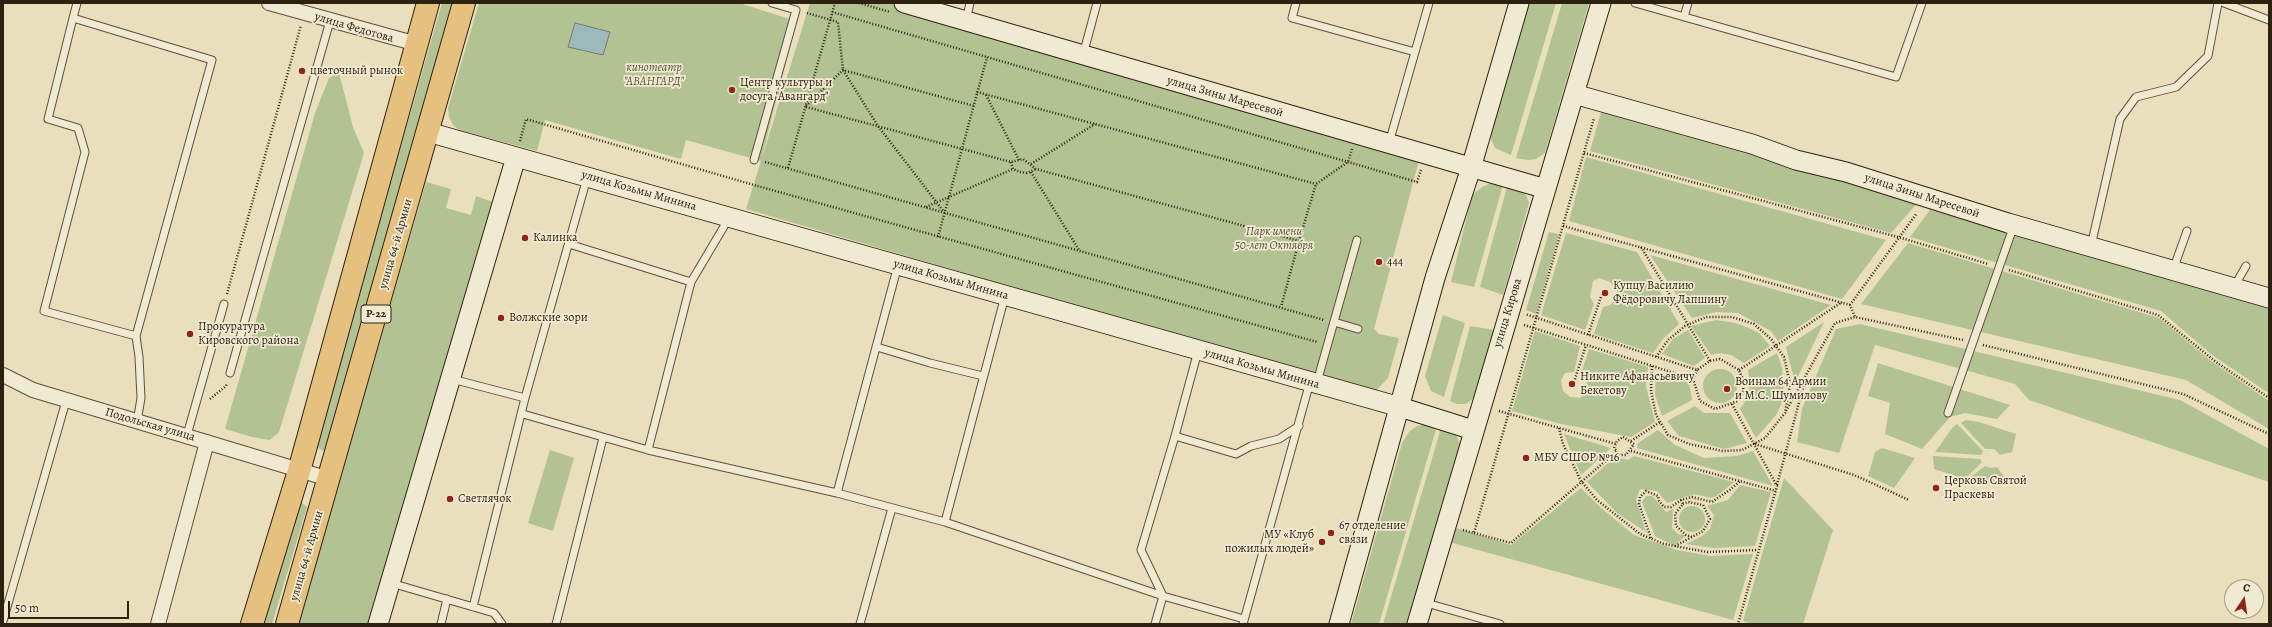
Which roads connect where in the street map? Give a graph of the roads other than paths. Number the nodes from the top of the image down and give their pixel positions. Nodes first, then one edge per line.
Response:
1 (77, 3) edge
2 (270, 3) edge
3 (428, 3) edge
4 (464, 3) edge
5 (772, 3) edge
6 (904, 3) edge
7 (1097, 3) edge
8 (1296, 3) edge
9 (1429, 3) edge
10 (1519, 3) edge
11 (1601, 3) edge
12 (1635, 3) edge
13 (1688, 3) edge
14 (1922, 3) edge
15 (2218, 3) edge
16 (2224, 3) edge
17 (968, 12) edge
18 (1684, 17) junction
19 (73, 18) junction
20 (2269, 20) edge
21 (330, 21) junction
22 (417, 44) junction
23 (1415, 52) junction
24 (1083, 55) junction
25 (1574, 94) junction
26 (428, 132) junction
27 (1388, 145) junction
28 (516, 157) junction
29 (754, 160) road end
30 (1471, 168) junction
31 (587, 176) junction
32 (1546, 190) junction
33 (729, 217) junction
34 (2014, 224) junction
35 (2187, 231) dead end
36 (1358, 240) dead end
37 (568, 244) junction
38 (2091, 246) junction
39 (898, 265) junction
40 (2246, 266) dead end
41 (2173, 270) junction
42 (691, 282) junction
43 (2233, 287) junction
44 (1005, 295) junction
45 (2269, 298) edge
46 (224, 304) road end
47 (1334, 322) junction
48 (1358, 329) dead end
49 (136, 336) junction
50 (877, 347) junction
51 (1198, 350) junction
52 (3, 375) edge
53 (229, 376) road end
54 (983, 376) junction
55 (451, 378) junction
56 (1313, 383) junction
57 (525, 398) junction
58 (66, 401) junction
59 (1400, 407) junction
60 (1948, 413) dead end
61 (523, 414) junction
62 (137, 422) junction
63 (1299, 426) junction
64 (1473, 430) junction
65 (187, 435) junction
66 (1175, 436) junction
67 (603, 438) junction
68 (207, 442) junction
69 (648, 450) junction
70 (298, 471) junction
71 (329, 479) junction
72 (837, 493) junction
73 (892, 508) junction
74 (945, 522) junction
75 (390, 583) junction
76 (1163, 596) junction
77 (447, 599) junction
78 (1423, 602) junction
79 (473, 607) junction
80 (3, 621) edge
81 (1243, 622) edge
82 (1495, 623) edge
83 (158, 624) edge
84 (252, 624) edge
85 (287, 624) edge
86 (378, 624) edge
87 (441, 624) edge
88 (502, 624) edge
89 (556, 624) edge
90 (860, 624) edge
91 (1155, 624) edge
92 (1339, 624) edge
93 (1417, 624) edge

1 - 19 lane
2 - 21 street, улица Федотова
3 - 22 highway, Р-22
4 - 26 highway, улица 64-й Армии / Р-22
5 - 29 lane
6 - 17 street, улица Зины Маресевой
7 - 24 lane
8 - 23 lane
9 - 23 lane
10 - 30 street
11 - 25 street, улица Кирова
12 - 18 lane
13 - 18 lane
14 - 18 lane
15 - 38 lane
16 - 20 lane
17 - 24 street, улица Зины Маресевой
19 - 49 lane
19 - 49 lane
21 - 22 street, улица Федотова
21 - 53 lane
22 - 70 highway, Р-22
23 - 27 lane
24 - 27 street, улица Зины Маресевой
25 - 32 street, улица Кирова
25 - 34 street, улица Зины Маресевой
26 - 28 street, улица Козьмы Минина
26 - 71 highway, улица 64-й Армии / Р-22
27 - 30 street, улица Зины Маресевой
28 - 31 street, улица Козьмы Минина
28 - 55 street
30 - 32 street, улица Зины Маресевой
30 - 59 street
31 - 33 street, улица Козьмы Минина
31 - 37 lane
32 - 64 street, улица Кирова
33 - 39 street, улица Козьмы Минина
33 - 42 lane
34 - 38 street, улица Зины Маресевой
34 - 60 lane
35 - 41 lane
36 - 47 lane
37 - 42 lane
37 - 57 lane
38 - 41 street, улица Зины Маресевой
39 - 44 street, улица Козьмы Минина
39 - 50 lane
40 - 43 lane
41 - 43 street, улица Зины Маресевой
42 - 69 lane
43 - 45 street, улица Зины Маресевой
44 - 51 street, улица Козьмы Минина
44 - 54 lane
46 - 65 lane
47 - 48 lane
47 - 56 lane
49 - 62 lane
50 - 54 lane
50 - 72 lane
51 - 56 street, улица Козьмы Минина
51 - 66 lane
52 - 58 street, Подольская улица
54 - 74 lane
55 - 57 lane
55 - 75 street
56 - 59 street, улица Козьмы Минина
56 - 63 lane
57 - 61 lane
58 - 62 street, Подольская улица
58 - 80 lane
59 - 64 street, улица Козьмы Минина
59 - 92 street
61 - 67 lane
61 - 79 lane
62 - 65 street, Подольская улица
63 - 66 lane
63 - 81 lane
64 - 78 street, улица Кирова
65 - 68 street, Подольская улица
66 - 76 lane
67 - 69 lane
67 - 89 lane
68 - 70 street, Подольская улица
68 - 83 street
69 - 72 lane
70 - 71 street, Подольская улица
70 - 84 highway, Р-22
71 - 85 highway, улица 64-й Армии / Р-22
72 - 73 lane
73 - 74 lane
73 - 90 lane
74 - 76 lane
75 - 77 lane
75 - 86 street
76 - 81 lane
76 - 91 lane
77 - 79 lane
77 - 87 lane
78 - 82 lane
78 - 93 street, улица Кирова
79 - 88 lane

